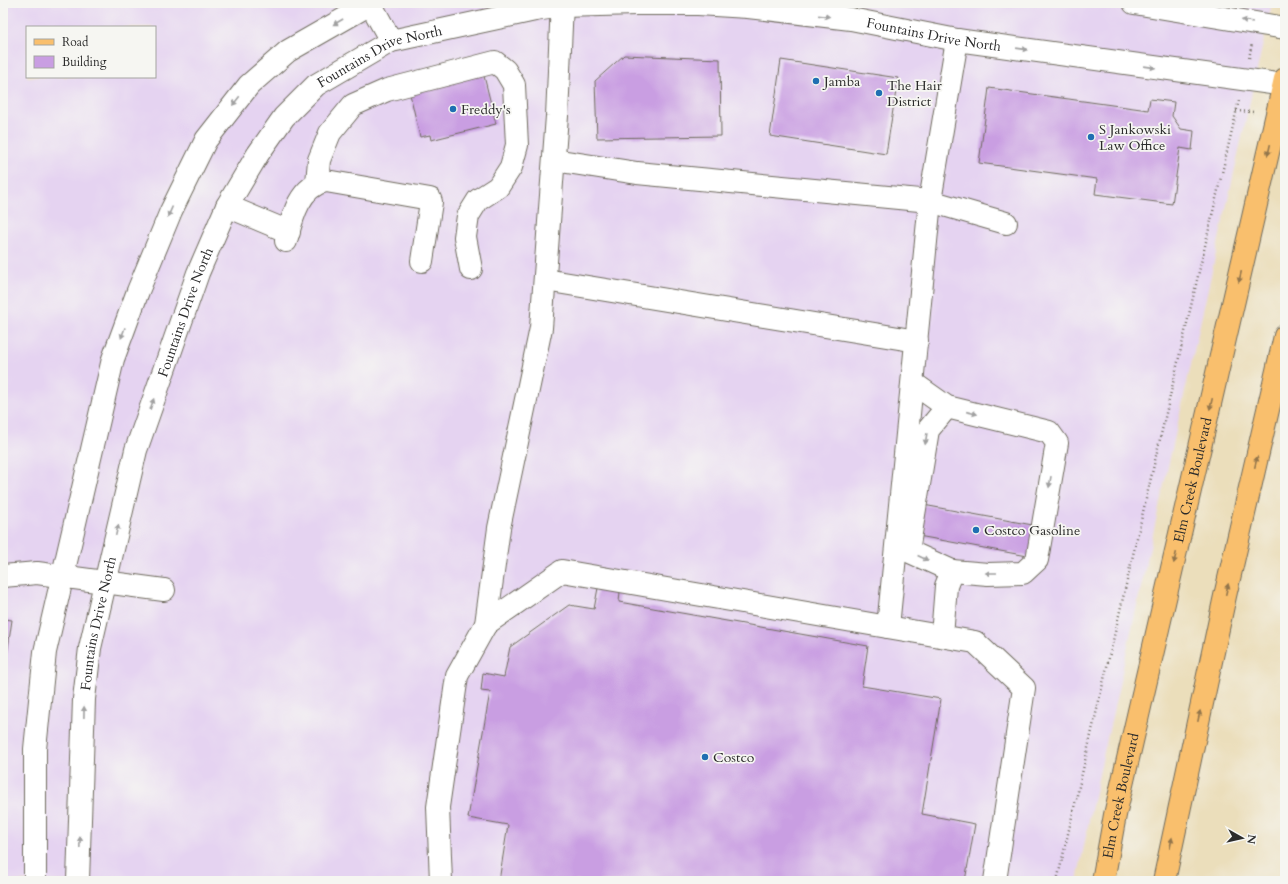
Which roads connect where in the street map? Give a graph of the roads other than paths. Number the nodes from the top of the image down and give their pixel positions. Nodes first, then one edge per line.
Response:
1 (371, 3) edge
2 (1134, 3) edge
3 (562, 5) edge
4 (1285, 28) edge
5 (957, 40) junction
6 (391, 42) junction
7 (1285, 83) edge
8 (554, 160) junction
9 (317, 183) junction
10 (930, 202) junction
11 (228, 206) junction
12 (1006, 223) dead end
13 (422, 261) dead end
14 (471, 269) dead end
15 (545, 280) junction
16 (1285, 336) edge
17 (917, 341) junction
18 (913, 383) junction
19 (947, 408) junction
20 (952, 571) junction
21 (3, 576) edge
22 (63, 576) junction
23 (105, 581) junction
24 (164, 590) dead end
25 (486, 624) junction
26 (888, 627) junction
27 (942, 636) junction
28 (35, 881) edge
29 (78, 881) edge
30 (441, 881) edge
31 (995, 881) edge
32 (1103, 881) edge
33 (1164, 881) edge

1 - 6 street
1 -> 22 street
4 -> 2 street
3 -> 5 street, Fountains Drive North
3 - 6 street, Fountains Drive North
3 - 8 street
5 -> 7 street, Fountains Drive North
5 - 10 street
6 - 11 street, Fountains Drive North
7 -> 32 main road, Elm Creek Boulevard
8 - 10 street
8 - 15 street
9 - 11 street
9 - 13 street
9 - 14 street
10 - 12 street
10 - 17 street
23 -> 11 street, Fountains Drive North
15 - 17 street
15 - 25 street
33 -> 16 main road
17 - 18 street
18 - 19 street
18 - 26 street
19 -> 20 street
19 -> 20 street
20 - 27 street
21 - 22 street
22 - 23 street
22 - 28 street
23 - 24 street
29 -> 23 street, Fountains Drive North
25 - 26 street
25 - 30 street
26 - 27 street
27 - 31 street

